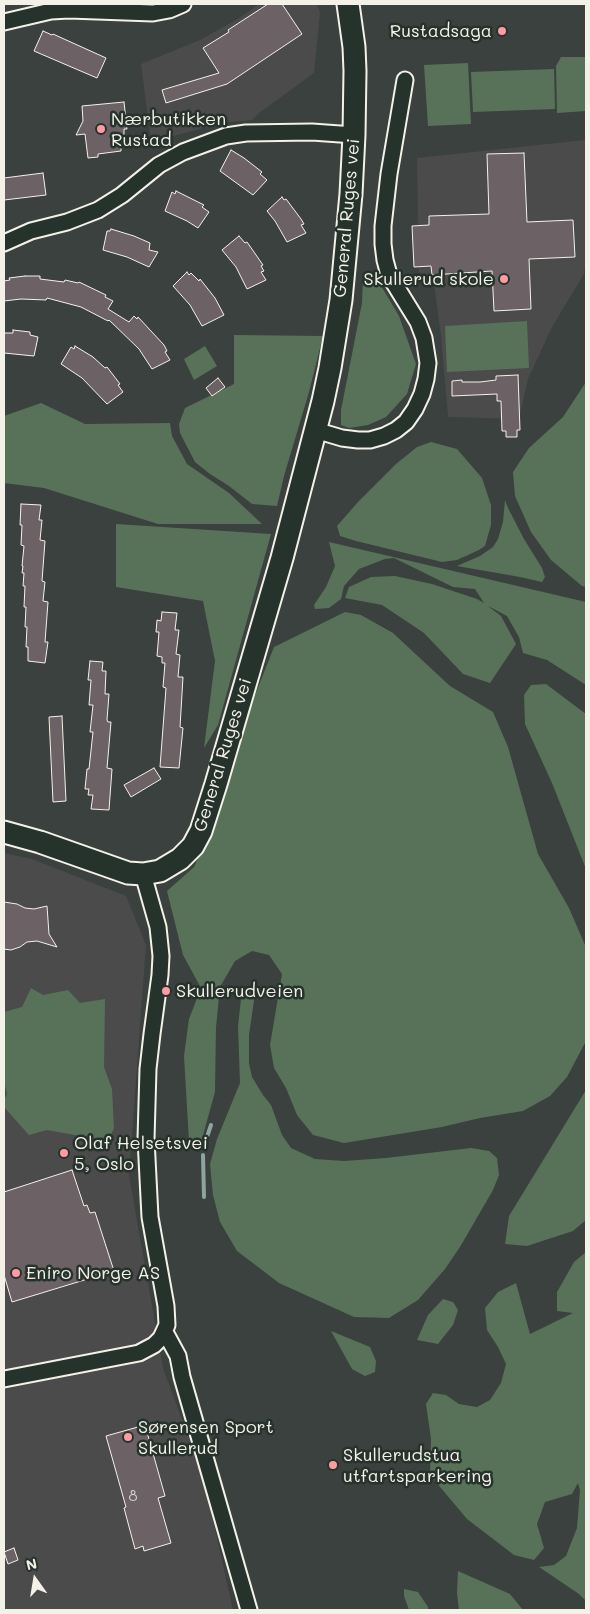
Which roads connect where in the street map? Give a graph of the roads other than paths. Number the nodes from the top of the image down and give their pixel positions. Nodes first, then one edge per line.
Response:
1 (183, 4) edge
2 (348, 4) edge
3 (4, 22) edge
4 (405, 80) dead end
5 (354, 135) junction
6 (4, 242) edge
7 (315, 430) junction
8 (4, 832) edge
9 (143, 874) junction
10 (165, 1332) junction
11 (4, 1379) edge
12 (249, 1610) edge

1 - 3 street
2 - 5 main road, General Ruges vei
4 - 7 street, General Ruges vei
5 - 6 street
5 - 7 main road, General Ruges vei
7 - 9 main road, General Ruges vei
8 - 9 main road
9 - 10 street
10 - 11 street
10 - 12 street

